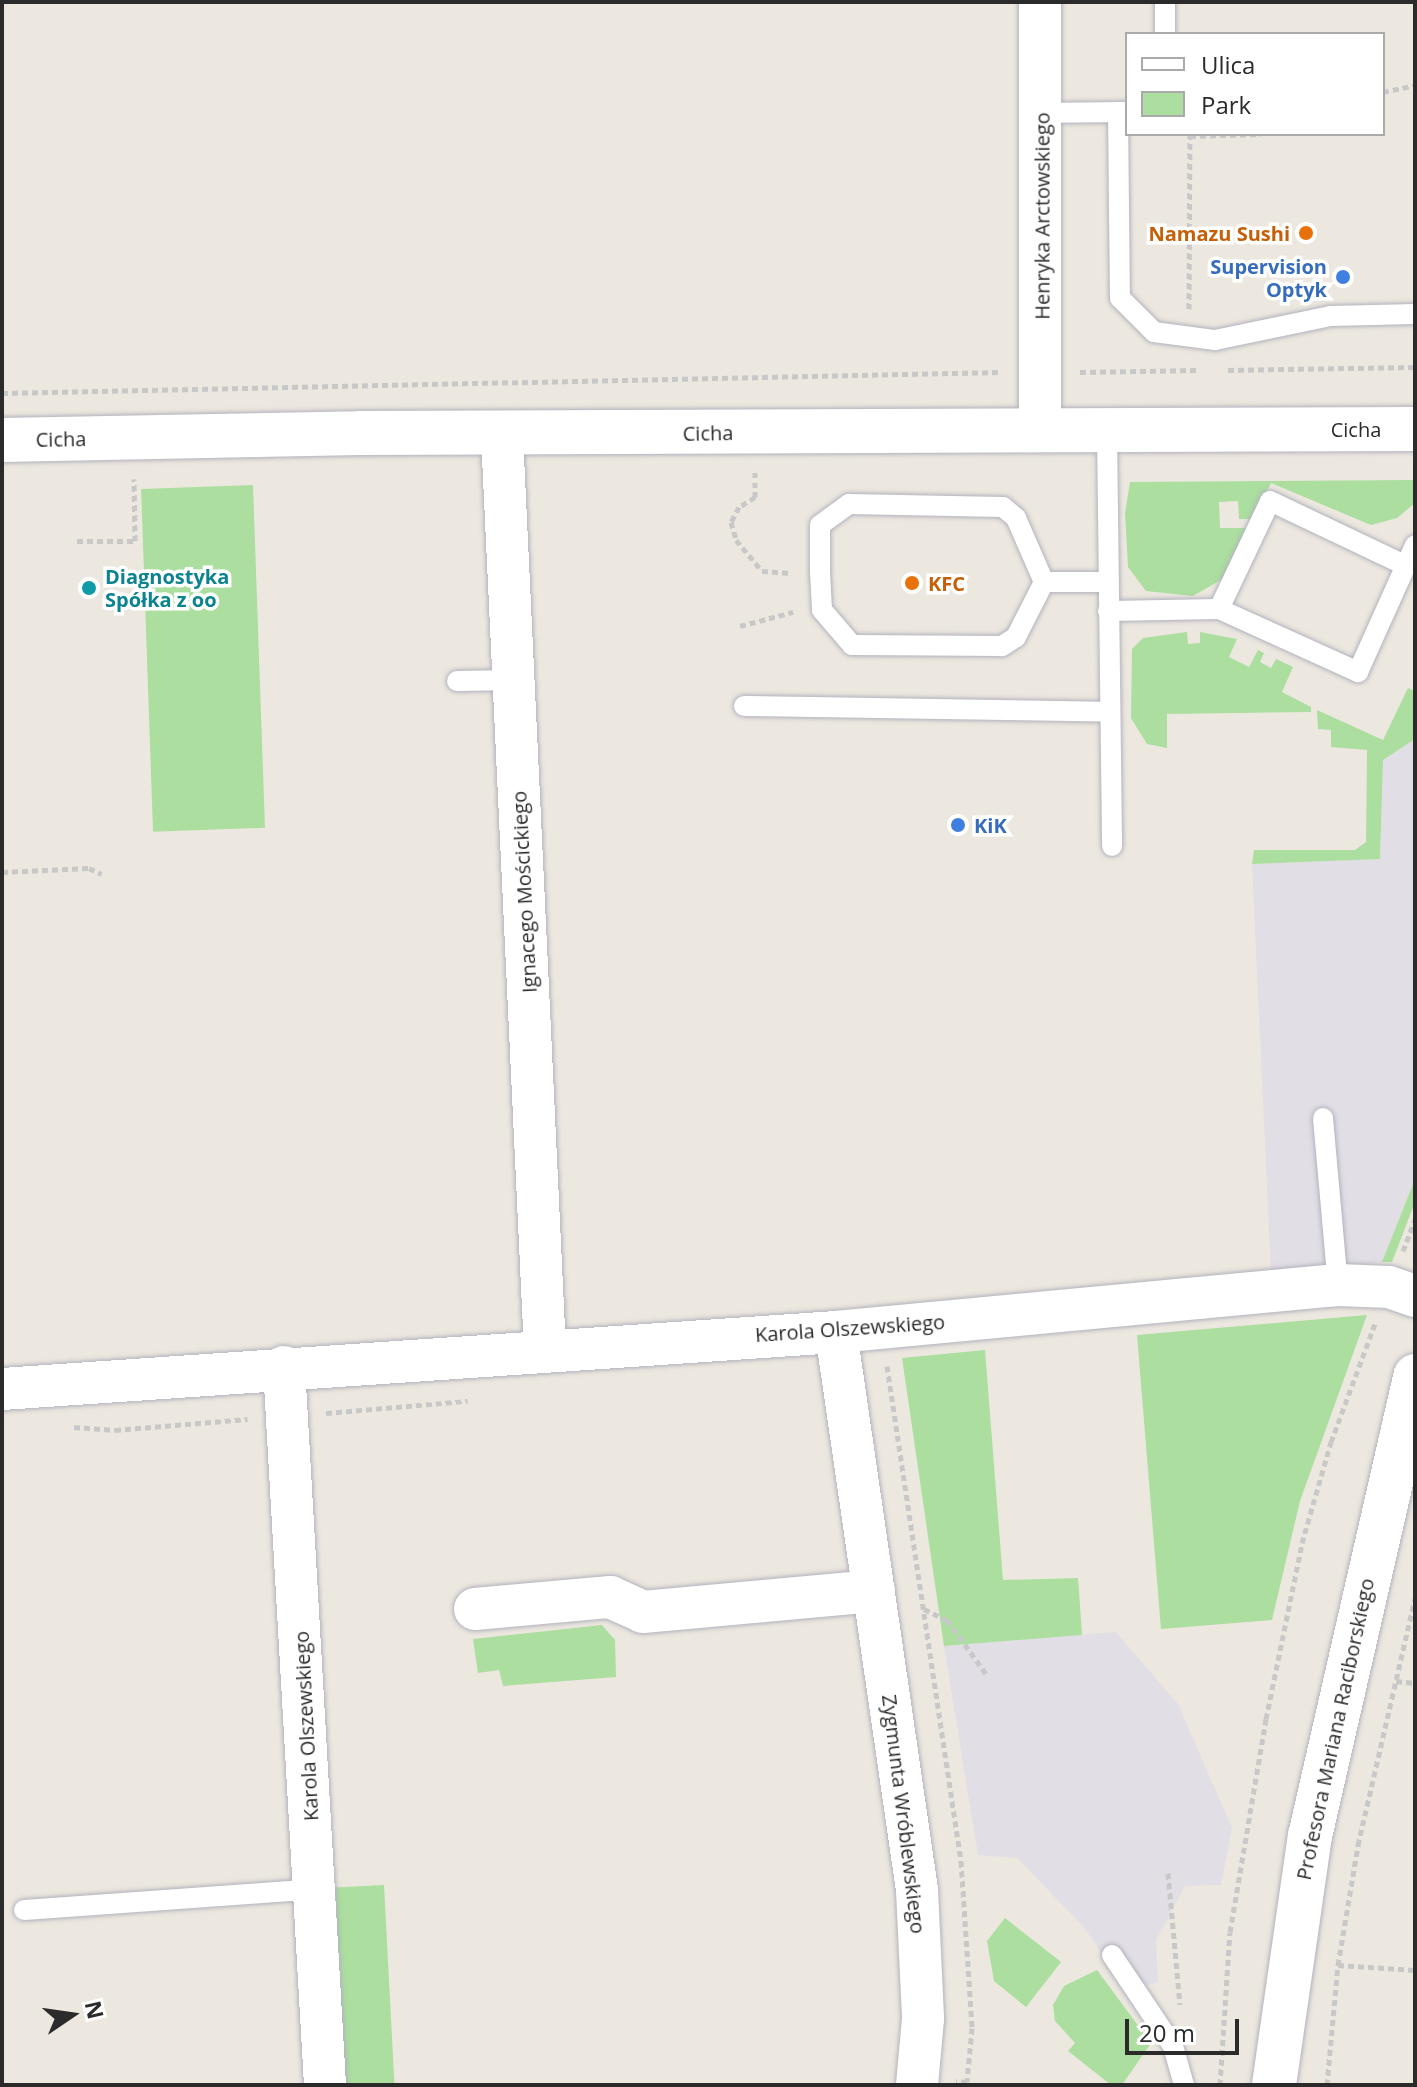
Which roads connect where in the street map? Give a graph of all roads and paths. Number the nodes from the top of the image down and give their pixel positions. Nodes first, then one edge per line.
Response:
1 (1040, 2) edge
2 (1165, 2) edge
3 (1165, 32) edge
4 (1415, 85) edge
5 (1385, 92) edge
6 (1122, 112) edge
7 (1041, 113) junction
8 (1190, 136) edge
9 (1415, 314) edge
10 (1189, 339) junction
11 (1415, 367) edge
12 (1043, 372) junction
13 (2, 393) edge
14 (1415, 429) edge
15 (1040, 430) junction
16 (1107, 430) junction
17 (502, 435) junction
18 (2, 440) edge
19 (755, 460) dead end
20 (134, 466) dead end
21 (77, 541) dead end
22 (1415, 545) edge
23 (1405, 565) junction
24 (820, 571) junction
25 (1044, 582) junction
26 (1107, 582) junction
27 (1219, 609) junction
28 (822, 610) junction
29 (1108, 611) junction
30 (740, 626) dead end
31 (514, 680) junction
32 (457, 681) dead end
33 (744, 706) dead end
34 (1108, 712) junction
35 (1112, 846) dead end
36 (2, 872) edge
37 (102, 874) dead end
38 (1323, 1118) dead end
39 (1338, 1285) junction
40 (1402, 1292) edge
41 (836, 1332) junction
42 (545, 1350) junction
43 (284, 1367) junction
44 (1415, 1376) edge
45 (2, 1389) edge
46 (874, 1591) junction
47 (1415, 1599) edge
48 (475, 1609) dead end
49 (924, 1609) dead end
50 (987, 1675) dead end
51 (1396, 1681) junction
52 (1415, 1683) edge
53 (1168, 1873) dead end
54 (315, 1889) junction
55 (24, 1910) dead end
56 (1112, 1955) dead end
57 (1338, 1965) junction
58 (1415, 1970) edge
59 (1175, 2053) junction
60 (325, 2085) edge
61 (917, 2085) edge
62 (1184, 2085) edge
63 (1220, 2085) edge
64 (1274, 2085) edge
65 (1327, 2085) edge

1 - 7 street, Henryka Arctowskiego
2 - 3 lane
4 - 5 path
6 - 7 lane
6 - 10 lane
7 - 12 street, Henryka Arctowskiego
8 - 10 path
9 - 10 lane
11 - 12 path
12 - 13 path
12 - 15 street, Henryka Arctowskiego
14 - 16 street, Cicha
15 - 16 street, Cicha
15 - 17 street, Cicha
16 - 26 lane
17 - 18 street, Cicha
17 - 31 street, Ignacego Mościckiego
19 - 24 path
20 - 21 path
22 - 23 lane
23 - 27 lane
23 - 27 lane
24 - 25 lane
24 - 28 lane
25 - 26 lane
25 - 28 lane
26 - 29 lane
27 - 29 lane
28 - 30 path
29 - 34 lane
31 - 32 lane
31 - 42 street, Ignacego Mościckiego
33 - 34 lane
34 - 35 lane
36 - 37 path
38 - 39 lane
39 - 40 street, Karola Olszewskiego
39 - 41 street, Karola Olszewskiego
40 - 63 path
41 - 42 street, Karola Olszewskiego
41 - 46 street, Zygmunta Wróblewskiego
42 - 43 street, Karola Olszewskiego
43 - 45 street, Karola Olszewskiego
43 - 54 street, Karola Olszewskiego
44 - 64 street, Profesora Mariana Raciborskiego
46 - 48 street
46 - 61 street, Zygmunta Wróblewskiego
47 - 51 path
49 - 50 path
51 - 52 path
51 - 57 path
53 - 59 path
54 - 55 lane
54 - 60 street, Karola Olszewskiego
56 - 59 lane
57 - 58 path
57 - 65 path
59 - 62 lane

